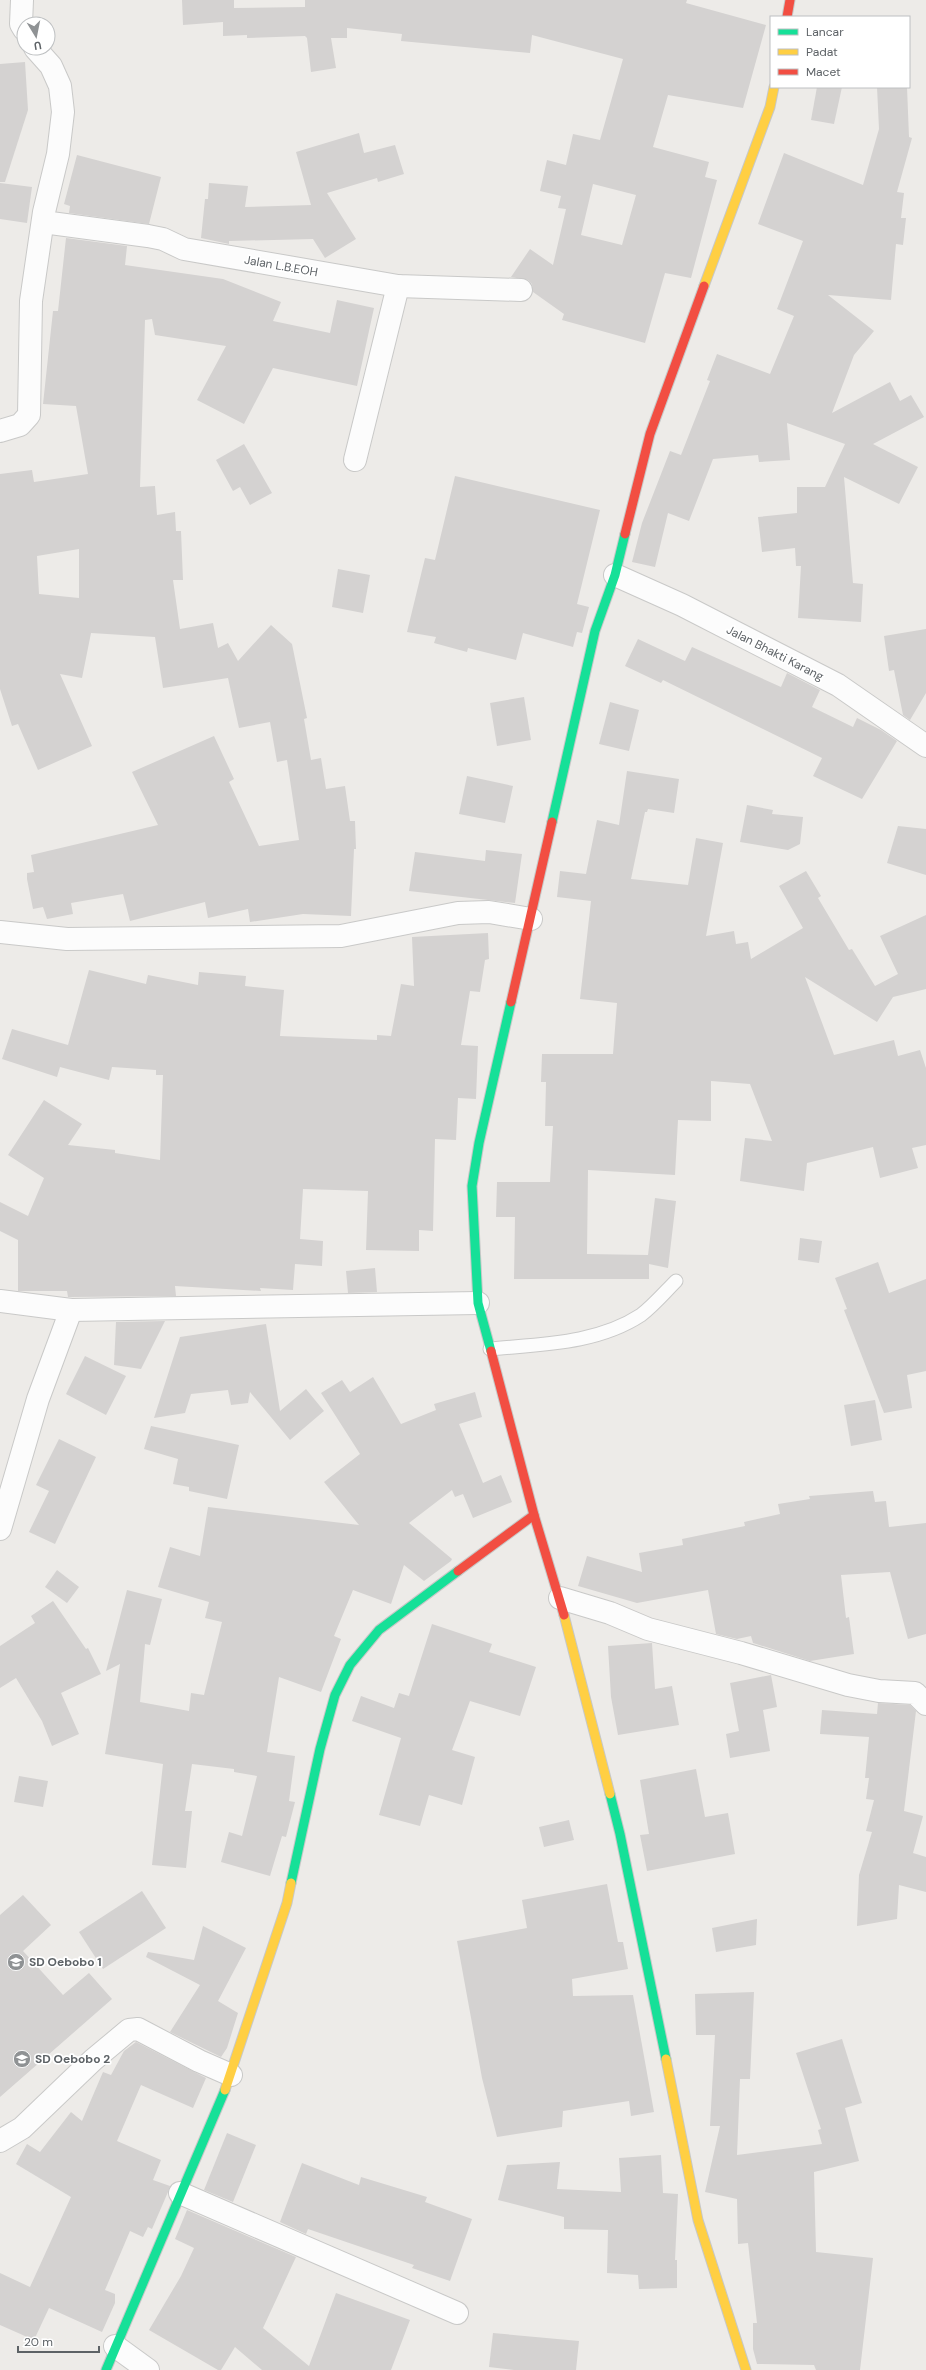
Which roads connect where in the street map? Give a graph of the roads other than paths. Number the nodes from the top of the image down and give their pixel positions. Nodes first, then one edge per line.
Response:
1 (22, 0) edge
2 (790, 0) edge
3 (22, 16) edge
4 (787, 16) edge
5 (43, 56) edge
6 (774, 88) edge
7 (43, 222) junction
8 (398, 286) junction
9 (521, 290) dead end
10 (0, 431) edge
11 (355, 460) dead end
12 (615, 575) junction
13 (926, 746) edge
14 (531, 919) junction
15 (0, 932) edge
16 (676, 1281) dead end
17 (0, 1301) edge
18 (478, 1303) junction
19 (71, 1310) junction
20 (490, 1349) junction
21 (534, 1515) junction
22 (0, 1528) edge
23 (560, 1598) junction
24 (922, 1693) edge
25 (231, 2075) junction
26 (0, 2141) edge
27 (180, 2194) junction
28 (457, 2313) dead end
29 (115, 2346) junction
30 (106, 2370) edge
31 (148, 2370) edge
32 (746, 2370) edge

1 - 3 street
2 - 4 street
5 - 7 street
6 - 12 street
7 - 8 street, Jalan L.B.EOH
7 - 10 street
8 - 9 street, Jalan L.B.EOH
8 - 11 street
12 - 13 street, Jalan Bhakti Karang
12 - 14 street
14 - 15 street
14 - 18 street
16 - 20 lane
17 - 19 street
18 - 19 street
18 - 20 street
19 - 22 street
20 - 21 street
21 - 23 street
21 - 25 street
23 - 24 street
23 - 32 street
25 - 26 street
25 - 27 street
27 - 28 street
27 - 29 street
29 - 30 street
29 - 31 street

